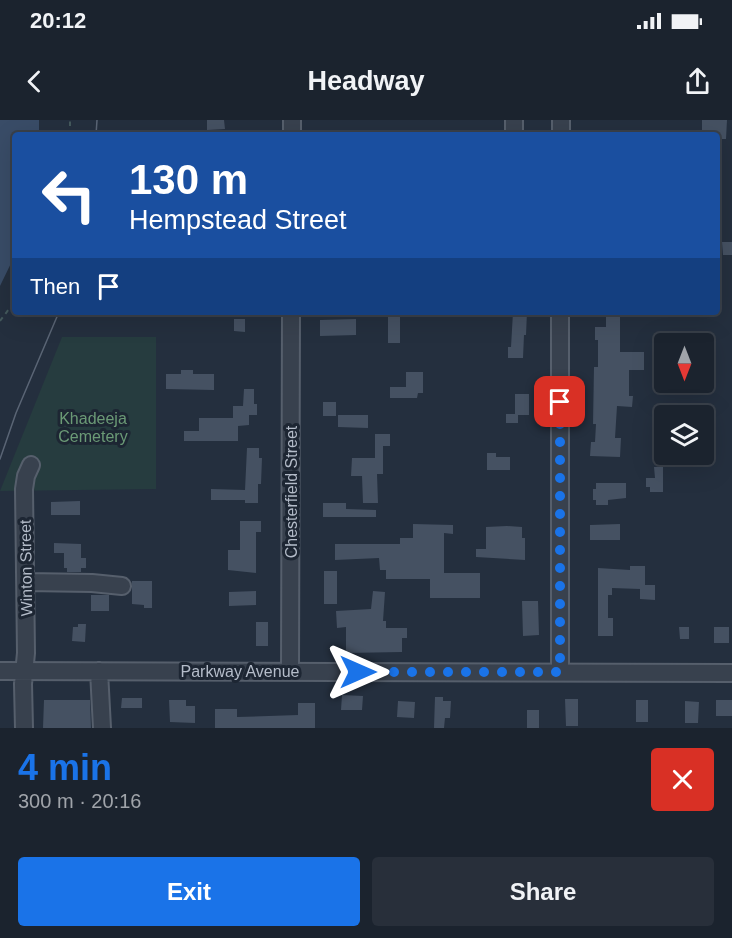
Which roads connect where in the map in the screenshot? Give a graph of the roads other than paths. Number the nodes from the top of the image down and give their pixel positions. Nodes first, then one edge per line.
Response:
1 (291, 315) edge
2 (560, 315) edge
3 (31, 465) dead end
4 (26, 582) junction
5 (122, 586) dead end
6 (0, 671) edge
7 (25, 671) junction
8 (99, 671) junction
9 (290, 672) junction
10 (560, 672) junction
11 (732, 673) edge
12 (24, 728) edge
13 (102, 728) edge

1 - 9 street, Chesterfield Street
2 - 10 street
3 - 4 street, Winton Street
4 - 5 street
4 - 7 street, Winton Street
6 - 7 street, Parkway Avenue
7 - 8 street, Parkway Avenue
7 - 12 street, Winton Street
8 - 9 street, Parkway Avenue
8 - 13 street
9 - 10 street, Parkway Avenue
10 - 11 street, Parkway Avenue

